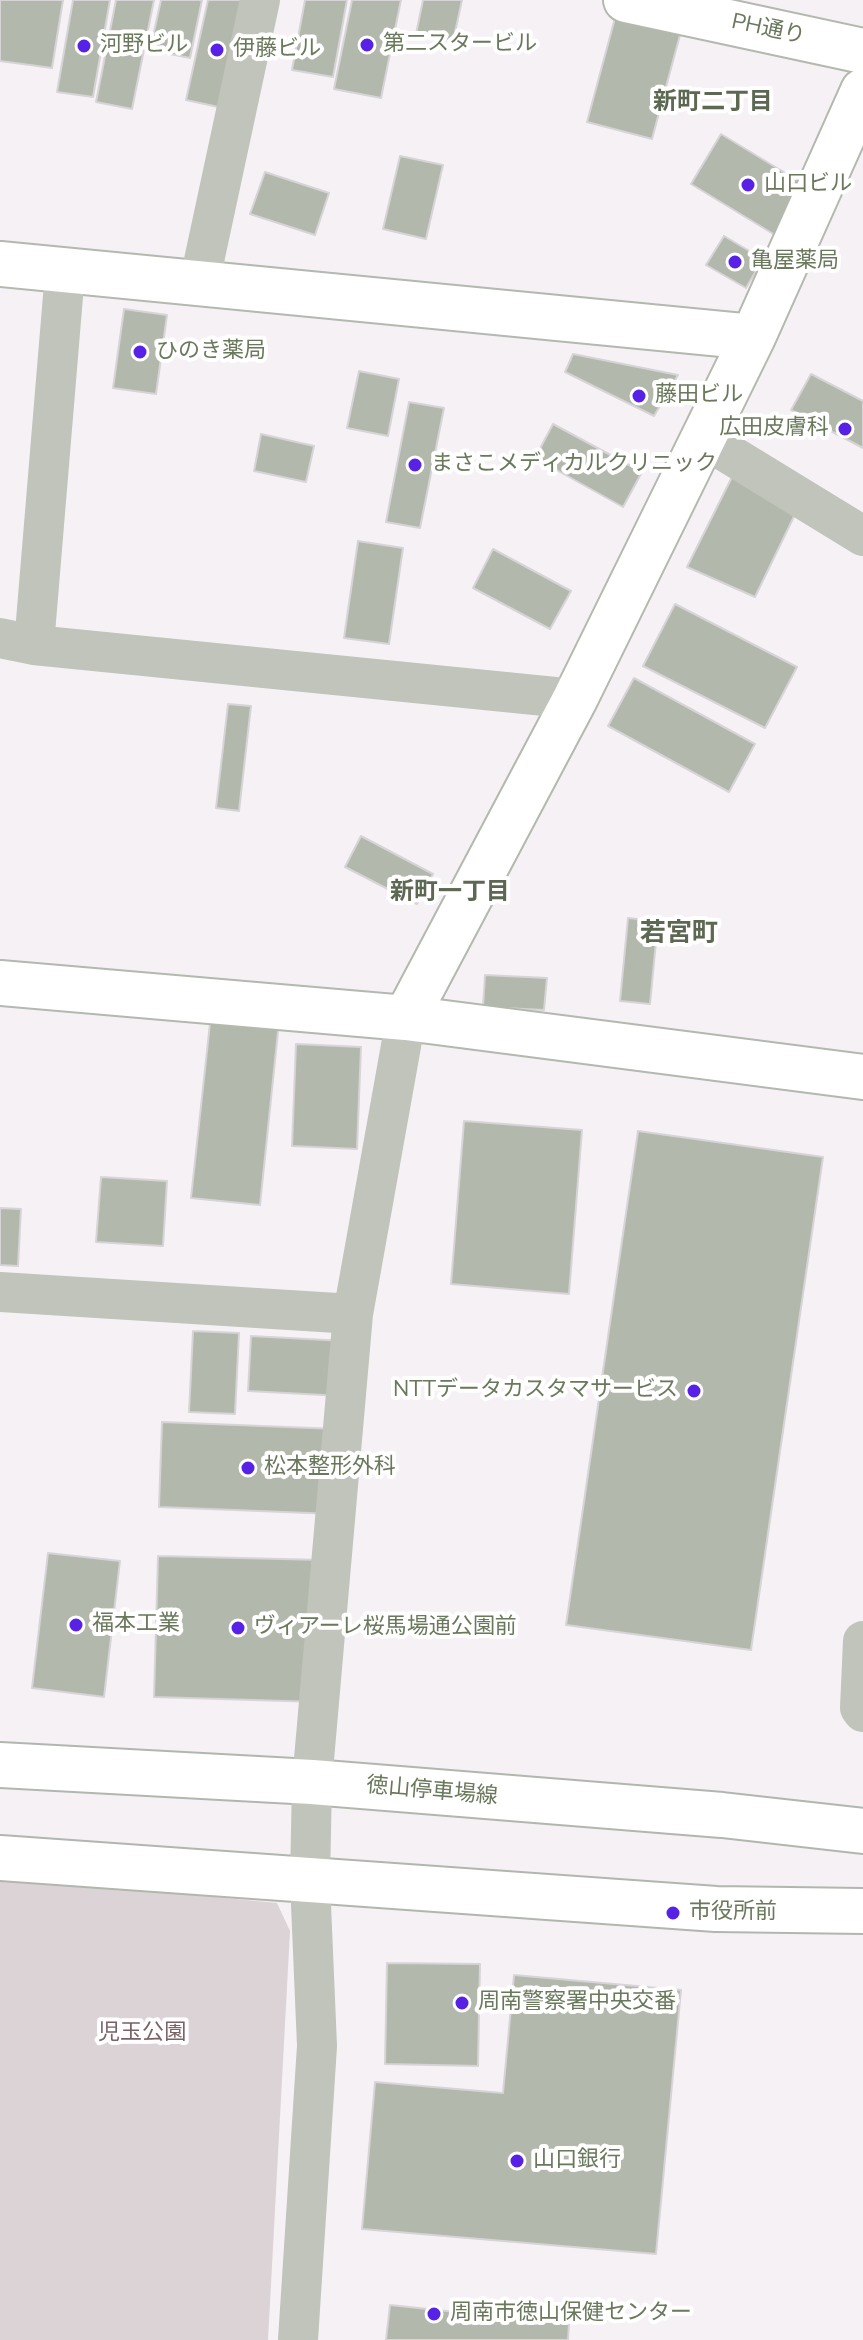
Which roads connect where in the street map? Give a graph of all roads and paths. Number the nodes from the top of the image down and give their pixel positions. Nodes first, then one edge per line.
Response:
1 (260, 0) edge
2 (626, 0) edge
3 (863, 51) edge
4 (863, 91) edge
5 (0, 264) edge
6 (65, 272) junction
7 (199, 284) junction
8 (753, 337) junction
9 (703, 438) junction
10 (863, 536) edge
11 (17, 641) edge
12 (575, 699) junction
13 (0, 983) edge
14 (406, 1018) junction
15 (863, 1077) edge
16 (0, 1292) edge
17 (353, 1314) junction
18 (863, 1641) edge
19 (863, 1712) edge
20 (0, 1765) edge
21 (312, 1782) junction
22 (863, 1831) edge
23 (0, 1858) edge
24 (310, 1881) junction
25 (863, 1911) edge
26 (298, 2340) edge

1 - 7 street
2 - 3 street, PH通り
4 - 8 street
5 - 6 street
6 - 7 street
6 - 11 street
7 - 8 street
8 - 9 street
9 - 10 street
9 - 12 street
11 - 12 street
12 - 14 street
13 - 14 street
14 - 15 street
14 - 17 street
16 - 17 street
17 - 21 street
18 - 19 street
20 - 21 street, 徳山停車場線
21 - 22 street, 徳山停車場線
21 - 24 street
23 - 24 street
24 - 25 street
24 - 26 street

